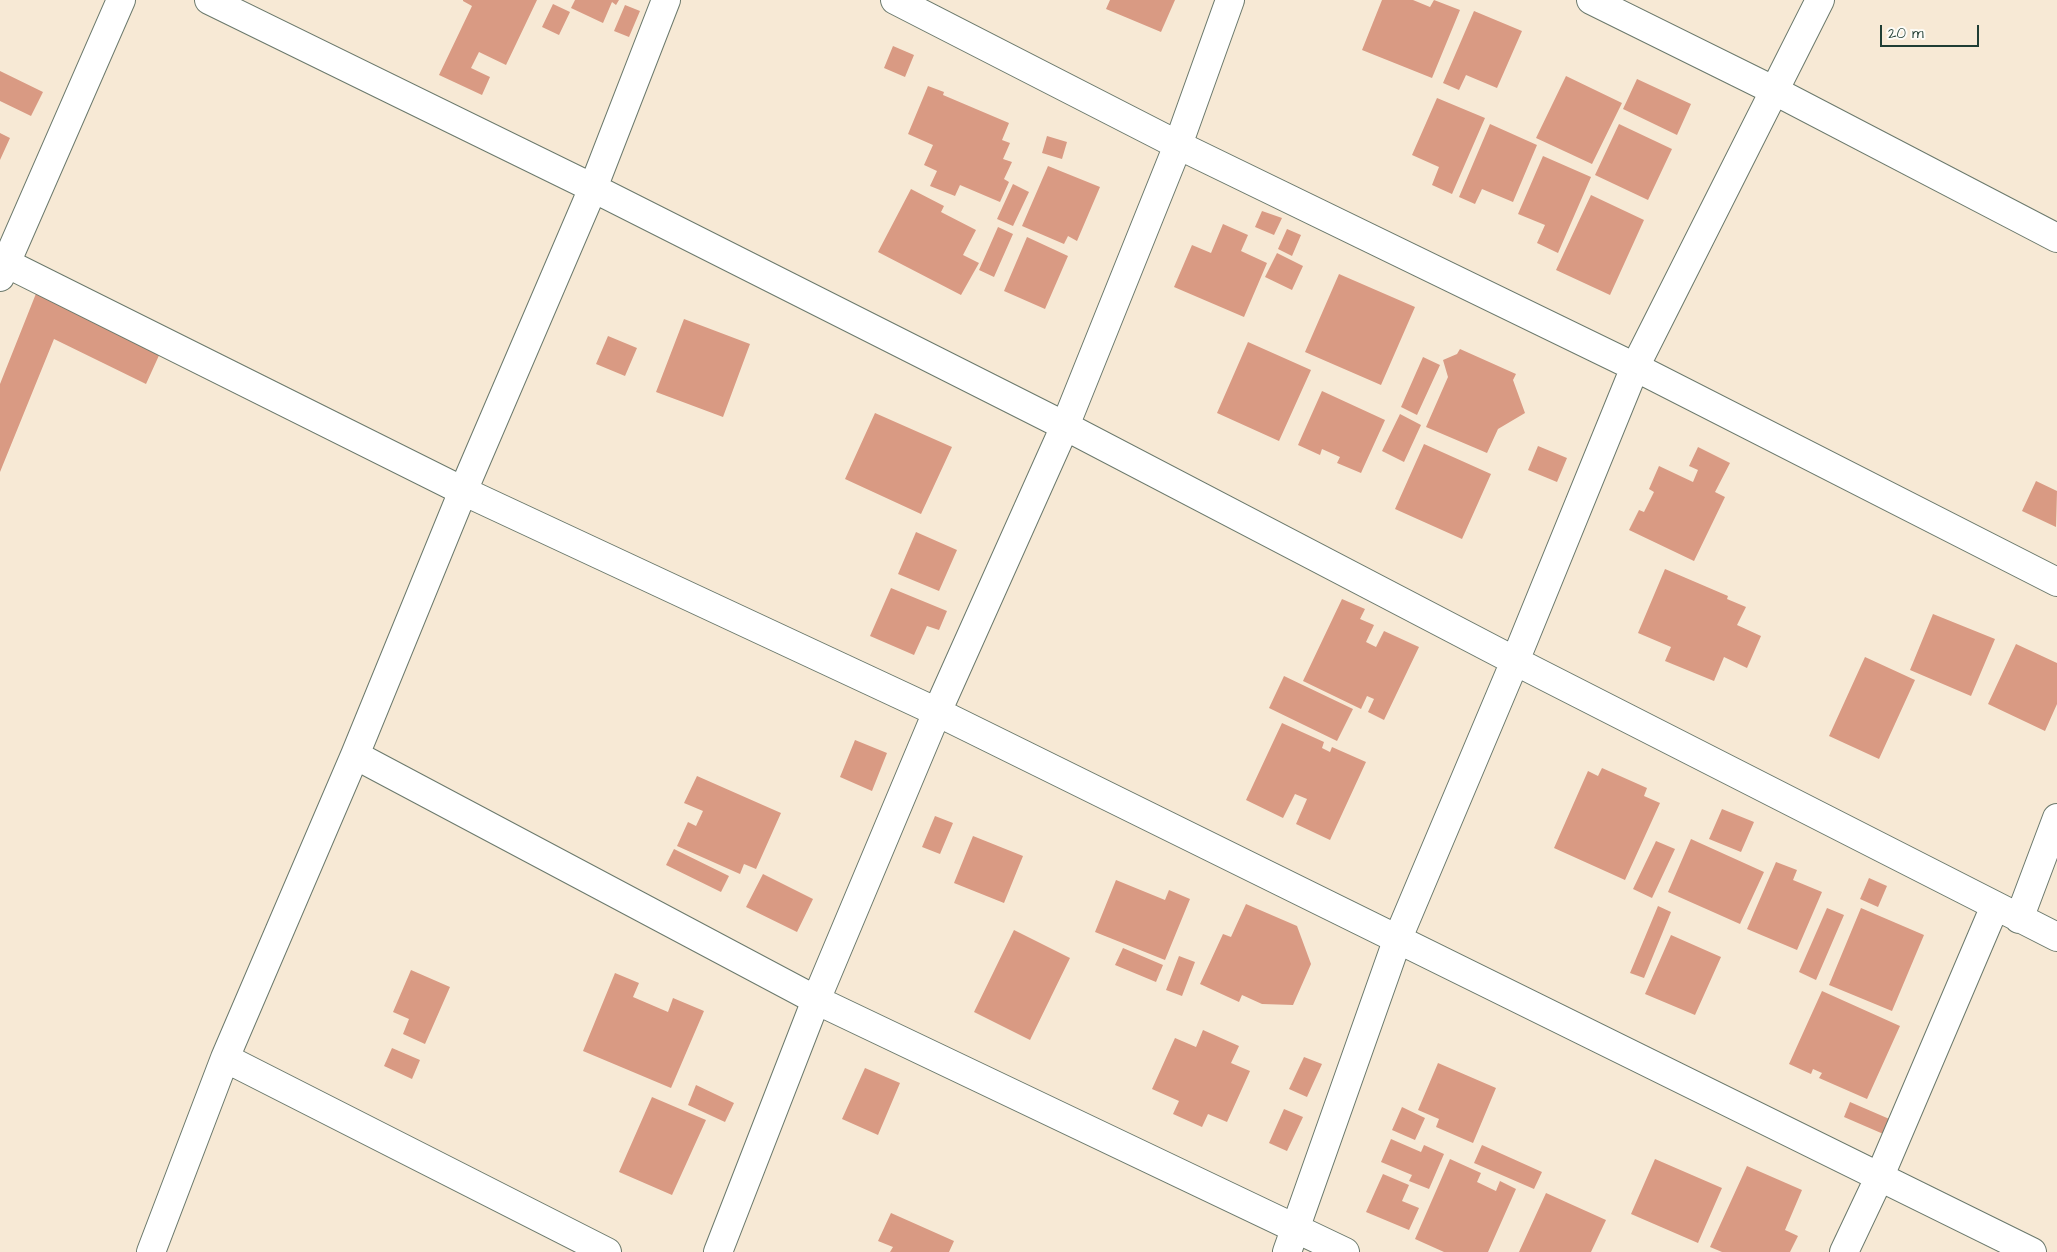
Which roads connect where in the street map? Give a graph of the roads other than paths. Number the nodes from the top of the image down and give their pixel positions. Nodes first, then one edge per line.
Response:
1 (121, 0) edge
2 (209, 0) edge
3 (666, 0) edge
4 (895, 0) edge
5 (1230, 0) edge
6 (1591, 0) edge
7 (1820, 0) edge
8 (1773, 90) junction
9 (1178, 145) junction
10 (593, 188) junction
11 (2057, 238) edge
12 (2, 267) edge
13 (1634, 367) junction
14 (1065, 426) junction
15 (463, 491) junction
16 (2057, 582) edge
17 (1515, 661) junction
18 (937, 712) junction
19 (354, 755) junction
20 (2057, 818) edge
21 (1995, 906) junction
22 (2019, 919) junction
23 (2057, 936) edge
24 (1398, 938) junction
25 (816, 1000) junction
26 (226, 1058) junction
27 (1879, 1178) junction
28 (1292, 1240) edge
29 (151, 1252) edge
30 (607, 1252) edge
31 (718, 1252) edge
32 (1346, 1252) edge
33 (1844, 1252) edge
34 (2032, 1252) edge

1 - 12 street
2 - 10 street
3 - 10 street
4 - 9 street
5 - 9 street
6 - 8 street
7 - 8 street
8 - 11 street
8 - 13 street
9 - 13 street
9 - 14 street
10 - 14 street
10 - 15 street
12 - 15 street
13 - 16 street
13 - 17 street
14 - 17 street
14 - 18 street
15 - 18 street
15 - 19 street
17 - 21 street
17 - 24 street
18 - 24 street
18 - 25 street
19 - 25 street
19 - 26 street
20 - 22 street
21 - 22 street
21 - 27 street
22 - 23 street
24 - 27 street
24 - 28 street
25 - 28 street
25 - 31 street
26 - 29 street
26 - 30 street
27 - 33 street
27 - 34 street
28 - 32 street

